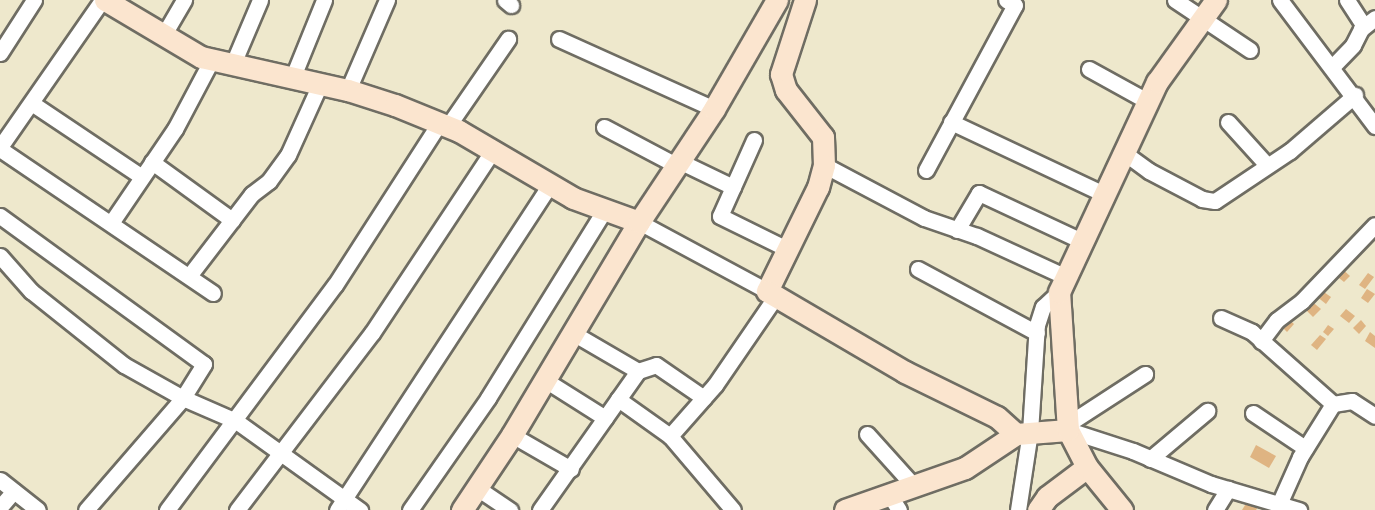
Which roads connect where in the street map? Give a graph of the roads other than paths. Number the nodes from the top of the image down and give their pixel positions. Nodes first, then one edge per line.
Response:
1 (34, 0) edge
2 (184, 0) edge
3 (260, 0) edge
4 (324, 0) edge
5 (387, 0) edge
6 (777, 0) edge
7 (805, 0) edge
8 (1175, 0) edge
9 (1216, 0) edge
10 (1280, 0) edge
11 (1347, 0) edge
12 (108, 1) edge
13 (1013, 2) edge
14 (1201, 19) junction
15 (1370, 22) edge
16 (163, 36) junction
17 (508, 39) dead end
18 (560, 39) dead end
19 (1250, 50) dead end
20 (0, 53) edge
21 (211, 61) junction
22 (232, 66) junction
23 (1332, 67) junction
24 (1089, 69) dead end
25 (292, 79) junction
26 (320, 84) junction
27 (348, 90) junction
28 (1355, 95) junction
29 (1147, 101) junction
30 (33, 104) junction
31 (714, 109) junction
32 (951, 122) junction
33 (1228, 122) dead end
34 (444, 124) junction
35 (1375, 126) edge
36 (604, 127) dead end
37 (754, 140) dead end
38 (0, 148) edge
39 (493, 150) junction
40 (1123, 152) junction
41 (152, 162) junction
42 (678, 163) junction
43 (824, 165) junction
44 (1267, 165) junction
45 (926, 170) dead end
46 (142, 177) junction
47 (550, 184) junction
48 (733, 187) junction
49 (1104, 194) junction
50 (604, 211) junction
51 (0, 216) edge
52 (232, 220) junction
53 (639, 222) junction
54 (111, 223) junction
55 (1375, 225) edge
56 (957, 230) junction
57 (1082, 242) junction
58 (787, 249) junction
59 (0, 256) edge
60 (918, 269) dead end
61 (189, 276) junction
62 (1063, 285) junction
63 (213, 293) dead end
64 (771, 293) junction
65 (1221, 318) dead end
66 (573, 333) junction
67 (1037, 333) junction
68 (1261, 341) junction
69 (638, 371) junction
70 (1145, 374) dead end
71 (545, 380) junction
72 (183, 398) junction
73 (704, 398) junction
74 (618, 399) junction
75 (1333, 404) junction
76 (1372, 407) edge
77 (1207, 411) dead end
78 (1253, 414) dead end
79 (605, 418) junction
80 (236, 421) junction
81 (1068, 427) junction
82 (1023, 433) junction
83 (867, 434) dead end
84 (512, 435) junction
85 (670, 436) junction
86 (1305, 448) junction
87 (278, 452) junction
88 (1150, 459) junction
89 (1087, 467) junction
90 (571, 469) junction
91 (0, 480) edge
92 (913, 485) junction
93 (477, 488) junction
94 (1228, 489) junction
95 (14, 491) junction
96 (893, 501) edge
97 (1280, 502) junction
98 (341, 504) edge
99 (0, 507) edge
100 (38, 510) edge
101 (86, 510) edge
102 (167, 510) edge
103 (237, 510) edge
104 (360, 510) edge
105 (410, 510) edge
106 (462, 510) edge
107 (510, 510) edge
108 (540, 510) edge
109 (733, 510) edge
110 (845, 510) edge
111 (1018, 510) edge
112 (1038, 510) edge
113 (1122, 510) edge
114 (1215, 510) edge
115 (1299, 510) edge

1 - 20 street
2 - 16 street
3 - 22 street
4 - 25 street
5 - 27 street
6 - 31 street
7 - 43 street
8 - 14 street
9 - 14 street
10 - 23 street
11 - 15 street
12 - 16 street
12 - 30 street
13 - 32 street
14 - 19 street
14 - 29 street
15 - 23 street
16 - 21 street
17 - 34 street
18 - 31 street
21 - 22 street
21 - 41 street
22 - 25 street
23 - 28 street
24 - 29 street
25 - 26 street
26 - 27 street
26 - 52 street
27 - 34 street
28 - 35 street
28 - 44 street
29 - 40 street
30 - 38 street
30 - 46 street
31 - 42 street
32 - 45 street
32 - 49 street
33 - 44 street
34 - 39 street
34 - 80 street
36 - 42 street
37 - 48 street
38 - 54 street
39 - 47 street
39 - 87 street
40 - 44 street
40 - 49 street
41 - 46 street
41 - 52 street
42 - 48 street
42 - 53 street
43 - 56 street
43 - 58 street
46 - 54 street
47 - 50 street
47 - 98 street
48 - 58 street
49 - 57 street
50 - 53 street
50 - 105 street
51 - 72 street
52 - 61 street
53 - 64 street
53 - 66 street
54 - 61 street
55 - 68 street
56 - 57 street
56 - 62 street
57 - 62 street
58 - 64 street
59 - 72 street
60 - 67 street
61 - 63 street
62 - 67 street
62 - 81 street
64 - 73 street
64 - 82 street
65 - 68 street
66 - 69 street
66 - 71 street
67 - 82 street
68 - 75 street
69 - 73 street
69 - 74 street
70 - 81 street
71 - 79 street
71 - 84 street
72 - 80 street
72 - 101 street
73 - 85 street
74 - 79 street
74 - 85 street
75 - 76 street
75 - 86 street
77 - 88 street
78 - 86 street
79 - 90 street
80 - 87 street
80 - 102 street
81 - 82 street
81 - 88 street
81 - 89 street
82 - 92 street
82 - 111 street
83 - 92 street
84 - 90 street
84 - 93 street
85 - 109 street
86 - 97 street
87 - 98 street
87 - 103 street
88 - 94 street
89 - 112 street
89 - 113 street
90 - 108 street
91 - 95 street
92 - 96 street
93 - 106 street
93 - 107 street
94 - 97 street
94 - 114 street
95 - 99 street
95 - 100 street
96 - 110 street
97 - 115 street
98 - 104 street

